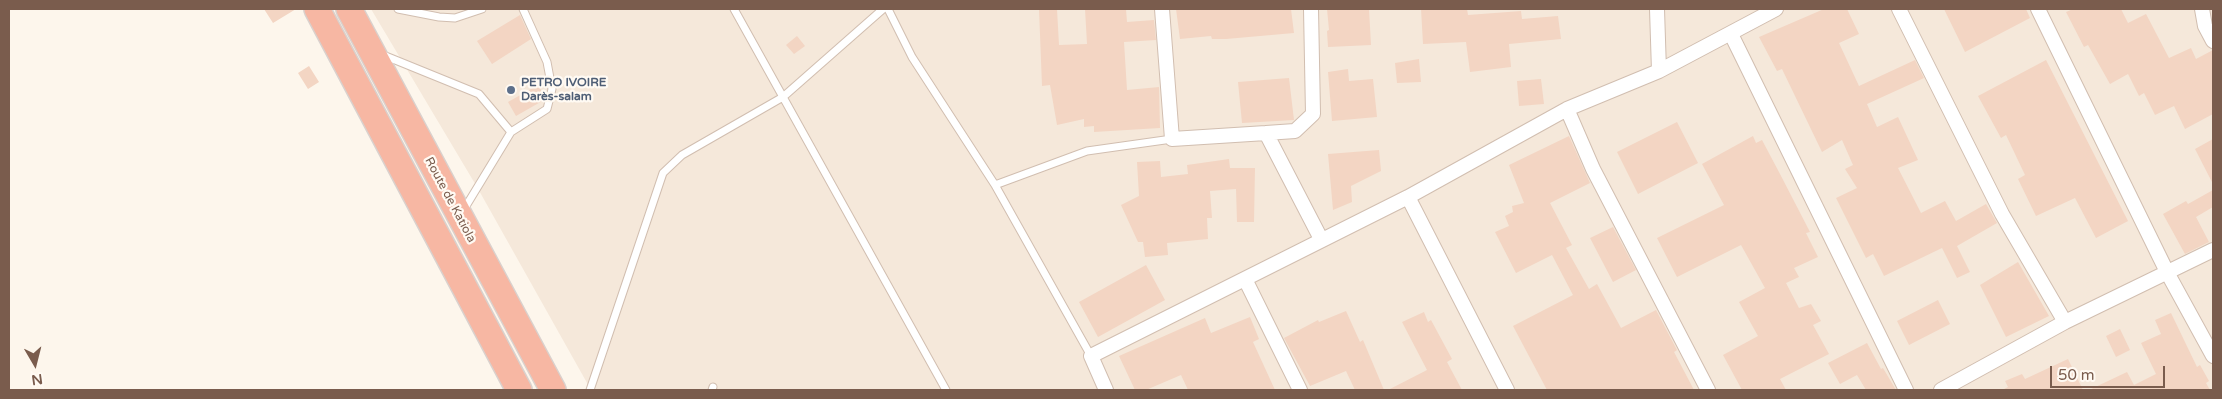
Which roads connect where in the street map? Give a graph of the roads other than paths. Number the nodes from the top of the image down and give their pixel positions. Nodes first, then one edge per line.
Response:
1 (317, 9) edge
2 (348, 9) edge
3 (398, 9) edge
4 (482, 9) edge
5 (523, 9) edge
6 (734, 9) edge
7 (883, 9) edge
8 (888, 9) edge
9 (1162, 9) edge
10 (1311, 9) edge
11 (1657, 9) edge
12 (1776, 9) edge
13 (1899, 9) edge
14 (2038, 9) edge
15 (2202, 9) edge
16 (1731, 34) junction
17 (2213, 41) edge
18 (372, 51) junction
19 (1659, 71) junction
20 (783, 97) junction
21 (1567, 109) junction
22 (512, 132) junction
23 (1266, 133) junction
24 (1172, 139) junction
25 (994, 185) junction
26 (1408, 197) junction
27 (459, 217) junction
28 (1321, 239) junction
29 (2213, 250) edge
30 (2168, 274) junction
31 (1244, 279) junction
32 (2065, 322) junction
33 (1091, 356) junction
34 (2213, 356) edge
35 (518, 390) edge
36 (553, 390) edge
37 (590, 390) edge
38 (946, 390) edge
39 (1106, 390) edge
40 (1300, 390) edge
41 (1507, 390) edge
42 (1708, 390) edge
43 (1906, 390) edge
44 (1941, 390) edge

1 - 35 highway
2 - 18 highway, Route de Katiola
3 - 4 lane
5 - 22 lane
6 - 20 lane
7 - 20 lane
8 - 25 lane
9 - 24 street
10 - 23 street
11 - 19 street
12 - 16 street
13 - 32 street
14 - 30 street
15 - 17 street
16 - 19 street
16 - 43 street
18 - 22 lane
18 - 27 highway, Route de Katiola
19 - 21 street
20 - 37 lane
20 - 38 lane
21 - 26 street
21 - 42 street
22 - 27 lane
23 - 24 street
23 - 28 street
24 - 25 lane
25 - 33 lane
26 - 28 street
26 - 41 street
27 - 36 highway, Route de Katiola
28 - 31 street
29 - 30 street
30 - 32 street
30 - 34 street
31 - 33 street
31 - 40 street
32 - 44 street
33 - 39 street

